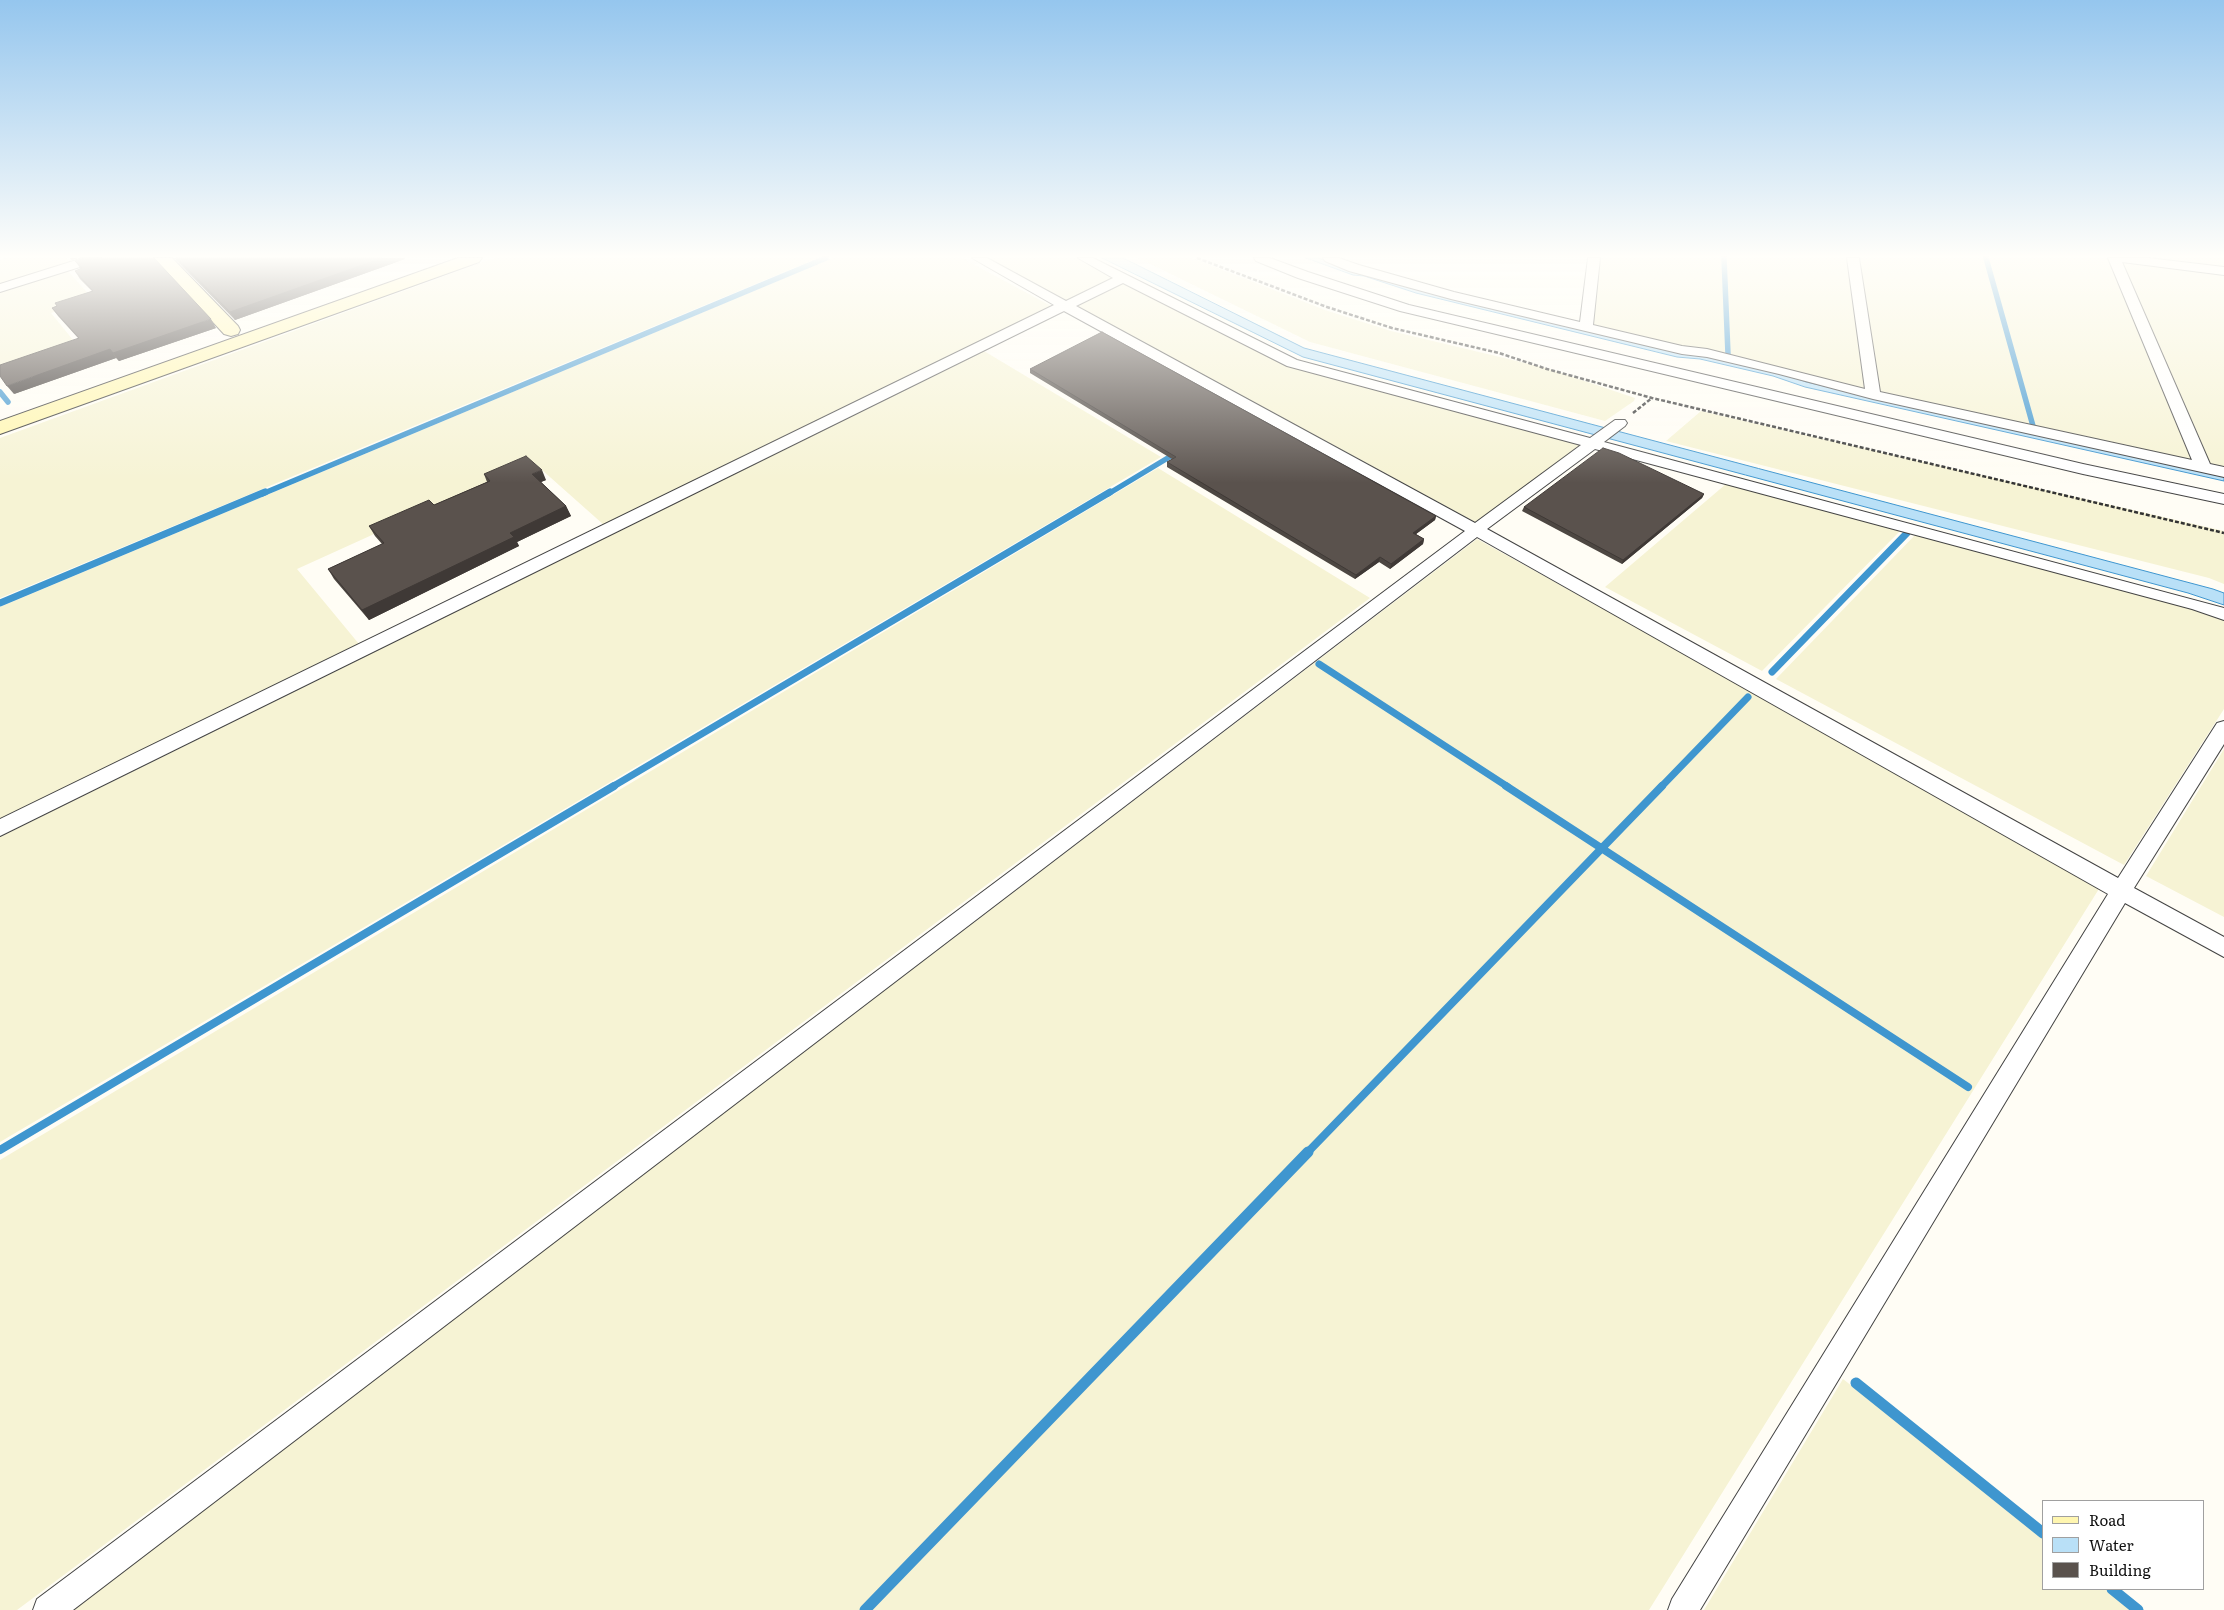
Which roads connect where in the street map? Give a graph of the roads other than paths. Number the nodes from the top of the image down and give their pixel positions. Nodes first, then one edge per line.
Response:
1 (222, 333) edge
2 (264, 333) edge
3 (1008, 333) edge
4 (1116, 333) edge
5 (1232, 333) edge
6 (1511, 333) edge
7 (1615, 333) edge
8 (1864, 333) edge
9 (2146, 333) edge
10 (1873, 395) junction
11 (0, 412) edge
12 (1620, 424) road end
13 (0, 428) edge
14 (1591, 444) junction
15 (2203, 468) junction
16 (2224, 472) edge
17 (2224, 499) edge
18 (1476, 530) junction
19 (2224, 614) edge
20 (2224, 728) edge
21 (0, 828) edge
22 (2121, 891) junction
23 (2224, 948) edge
24 (48, 1610) edge
25 (1683, 1610) edge

1 - 11 street
2 - 13 street
3 - 21 street
4 - 18 street
5 - 14 street
6 - 17 street
7 - 10 street
8 - 10 street
9 - 15 street
10 - 15 street
12 - 14 street
14 - 18 street
14 - 19 street
15 - 16 street
18 - 22 street
18 - 24 street
20 - 22 street
22 - 23 street
22 - 25 street

